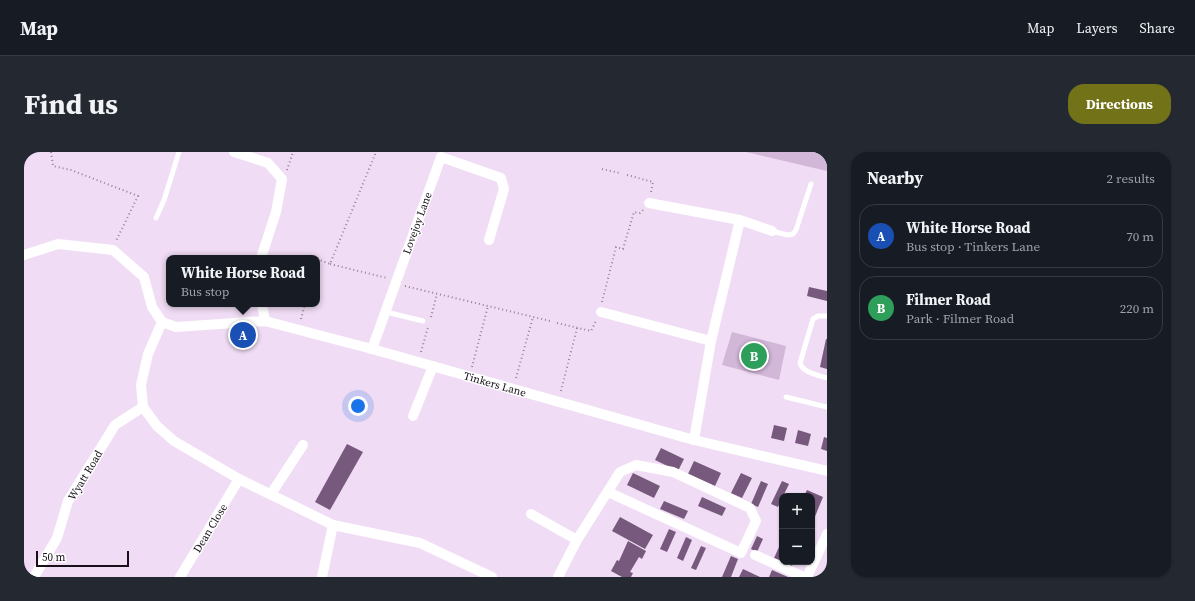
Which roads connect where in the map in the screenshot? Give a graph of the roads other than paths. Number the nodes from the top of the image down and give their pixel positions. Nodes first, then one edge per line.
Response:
1 (179, 152) edge
2 (234, 152) edge
3 (811, 184) dead end
4 (649, 203) road end
5 (156, 218) dead end
6 (740, 220) junction
7 (772, 231) joint
8 (489, 240) dead end
9 (24, 255) edge
10 (261, 255) edge
11 (263, 307) edge
12 (386, 312) junction
13 (601, 312) road end
14 (827, 316) edge
15 (265, 321) junction
16 (423, 321) dead end
17 (162, 322) junction
18 (711, 342) junction
19 (372, 349) junction
20 (433, 366) junction
21 (827, 378) edge
22 (786, 397) dead end
23 (143, 406) junction
24 (827, 407) edge
25 (413, 416) dead end
26 (694, 440) junction
27 (303, 445) dead end
28 (827, 471) edge
29 (239, 479) junction
30 (608, 492) junction
31 (271, 494) junction
32 (532, 514) dead end
33 (332, 525) junction
34 (827, 534) edge
35 (577, 540) junction
36 (755, 555) dead end
37 (34, 577) edge
38 (180, 577) edge
39 (322, 577) edge
40 (492, 577) edge
41 (558, 577) edge
42 (805, 577) edge

1 - 5 lane
2 - 10 street
3 - 7 lane
4 - 6 street
6 - 7 street
6 - 18 street
8 - 12 street, Lovejoy Lane
9 - 17 street
11 - 15 street
12 - 16 lane
12 - 19 street, Lovejoy Lane
13 - 18 street
14 - 21 lane
15 - 17 street, Tinkers Lane
15 - 19 street, Tinkers Lane
17 - 23 street
18 - 26 street
19 - 20 street, Tinkers Lane
20 - 25 street
20 - 26 street, Tinkers Lane
22 - 24 lane
23 - 29 street
23 - 37 street, Wyatt Road
26 - 28 street, Tinkers Lane
27 - 31 street
29 - 31 street
29 - 38 street, Dean Close
30 - 30 street
30 - 35 street
31 - 33 street
32 - 35 street
33 - 39 street
33 - 40 street
34 - 42 street
35 - 41 street
36 - 42 street

